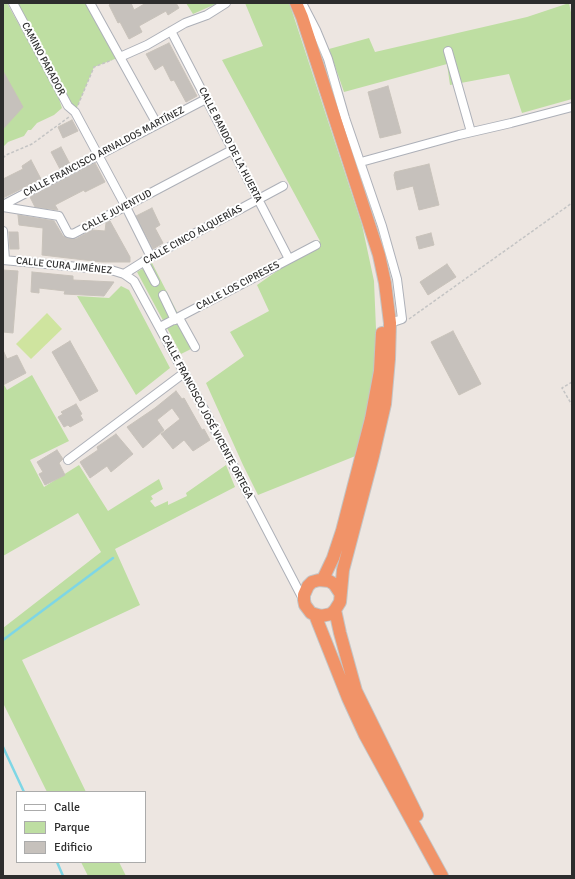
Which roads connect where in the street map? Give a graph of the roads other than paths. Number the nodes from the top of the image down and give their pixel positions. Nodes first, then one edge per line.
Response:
1 (13, 3) edge
2 (90, 3) edge
3 (226, 3) edge
4 (296, 3) edge
5 (302, 3) edge
6 (302, 17) junction
7 (171, 31) junction
8 (448, 51) dead end
9 (120, 57) junction
10 (206, 99) junction
11 (572, 107) edge
12 (156, 124) junction
13 (471, 132) junction
14 (232, 150) junction
15 (99, 155) junction
16 (361, 162) junction
17 (283, 186) dead end
18 (258, 200) junction
19 (3, 206) edge
20 (126, 206) junction
21 (3, 231) edge
22 (374, 241) junction
23 (316, 245) dead end
24 (148, 259) junction
25 (289, 259) junction
26 (4, 260) edge
27 (124, 274) junction
28 (155, 282) dead end
29 (163, 296) dead end
30 (177, 319) junction
31 (390, 323) junction
32 (160, 327) junction
33 (195, 347) dead end
34 (184, 373) junction
35 (68, 460) dead end
36 (284, 565) junction
37 (318, 581) junction
38 (340, 593) junction
39 (304, 600) junction
40 (336, 610) junction
41 (315, 615) junction
42 (442, 876) edge
43 (445, 876) edge

1 - 15 street, CAMINO PARADOR
2 - 9 street
3 - 7 street
4 - 6 highway
5 - 6 highway
5 - 16 street
6 - 22 highway
7 - 9 street
7 - 10 street, CALLE BANDO DE LA HUERTA
8 - 13 street
9 - 12 street
10 - 12 street, CALLE FRANCISCO ARNALDOS MARTÍNEZ
10 - 14 street, CALLE BANDO DE LA HUERTA
11 - 13 street
12 - 15 street, CALLE FRANCISCO ARNALDOS MARTÍNEZ
13 - 16 street
14 - 18 street, CALLE BANDO DE LA HUERTA
14 - 20 street, CALLE JUVENTUD
15 - 19 street, CALLE FRANCISCO ARNALDOS MARTÍNEZ
15 - 20 street, CAMINO PARADOR
16 - 31 street
17 - 18 street, CALLE CINCO ALQUERÍAS
18 - 24 street, CALLE CINCO ALQUERÍAS
18 - 25 street, CALLE BANDO DE LA HUERTA
19 - 20 street, CALLE JUVENTUD
20 - 24 street, CAMINO PARADOR
21 - 26 street
22 - 31 highway
22 - 37 highway
23 - 25 street, CALLE LOS CIPRESES
24 - 27 street, CALLE CINCO ALQUERÍAS
24 - 28 street, CAMINO PARADOR
25 - 30 street, CALLE LOS CIPRESES
26 - 27 street, CALLE CURA JIMÉNEZ
27 - 32 street, CALLE FRANCISCO JOSÉ VICENTE ORTEGA
29 - 30 street
30 - 32 street, CALLE LOS CIPRESES
30 - 33 street
31 - 38 highway
32 - 34 street, CALLE FRANCISCO JOSÉ VICENTE ORTEGA
34 - 35 street
34 - 36 street, CALLE FRANCISCO JOSÉ VICENTE ORTEGA
36 - 37 street
36 - 39 street, CALLE FRANCISCO JOSÉ VICENTE ORTEGA
37 - 38 highway
37 - 39 highway
38 - 40 highway
39 - 41 highway
40 - 41 highway
40 - 43 highway
41 - 42 highway

